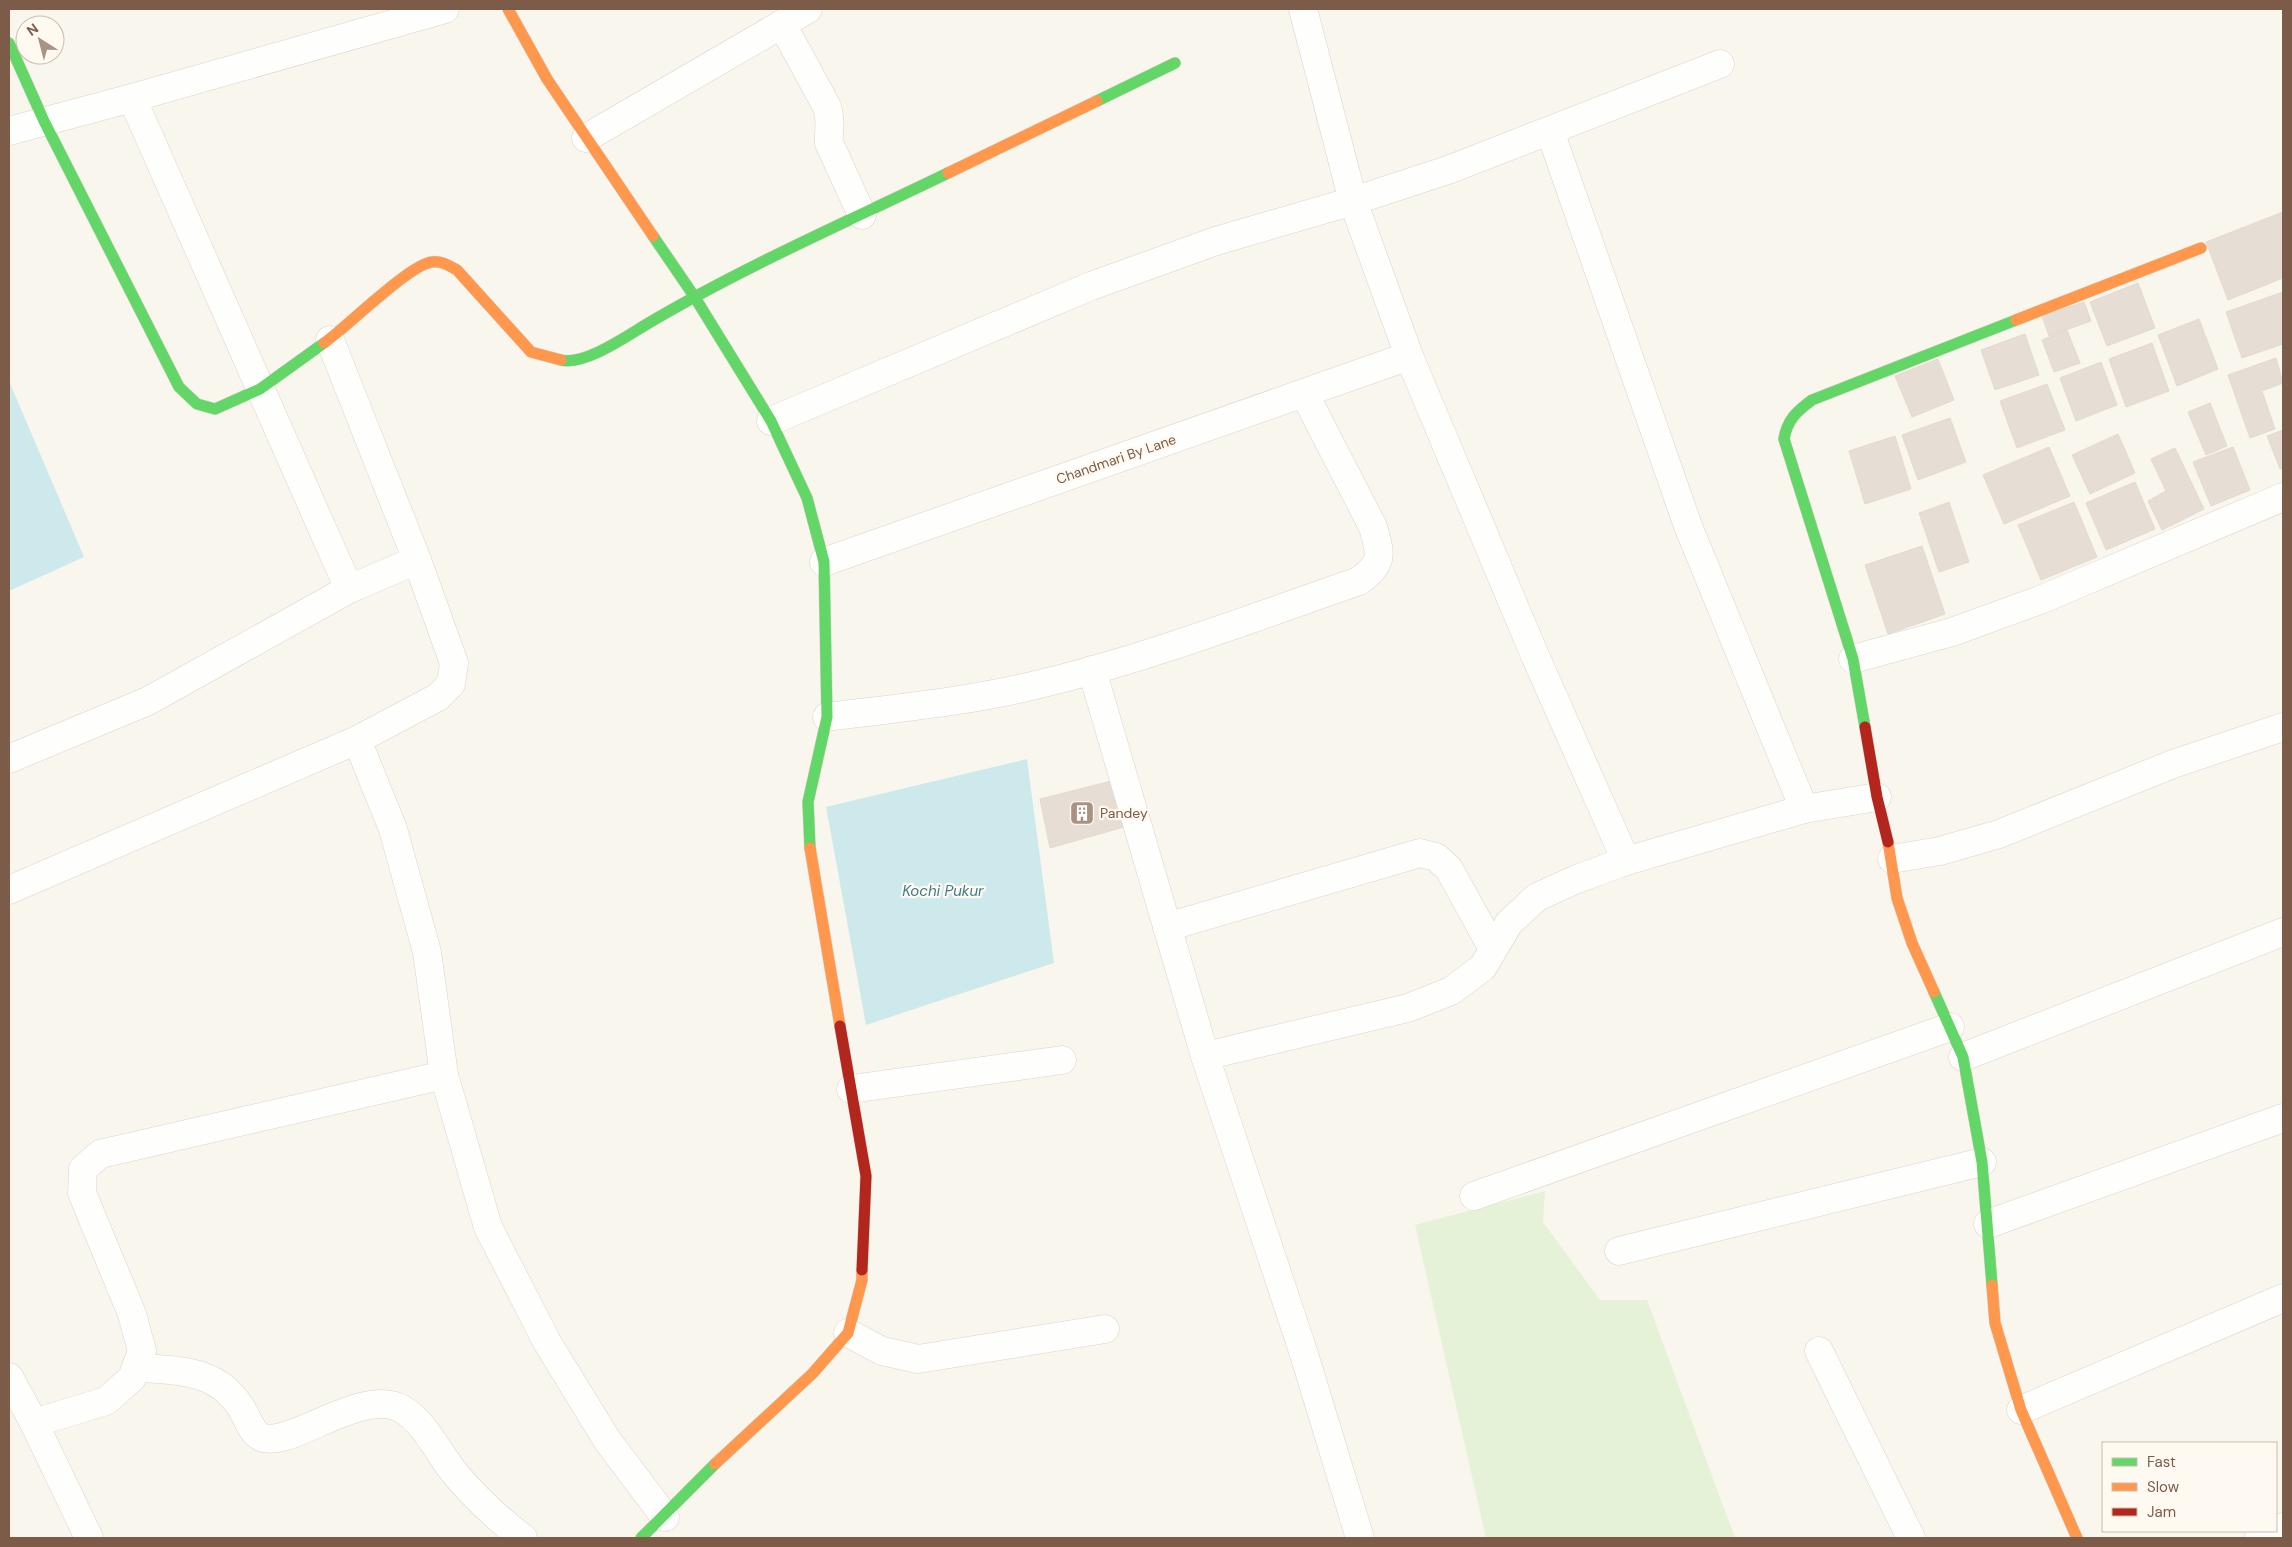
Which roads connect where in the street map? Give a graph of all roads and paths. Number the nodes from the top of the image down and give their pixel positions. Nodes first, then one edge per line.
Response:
1 (445, 9) edge
2 (508, 9) edge
3 (808, 9) edge
4 (1303, 9) edge
5 (782, 24) junction
6 (9, 43) edge
7 (1174, 63) dead end
8 (1720, 64) dead end
9 (132, 98) junction
10 (44, 121) junction
11 (9, 131) edge
12 (1550, 131) junction
13 (586, 138) junction
14 (1353, 201) junction
15 (862, 215) junction
16 (2201, 248) dead end
17 (694, 296) junction
18 (330, 340) junction
19 (1409, 356) junction
20 (260, 389) junction
21 (1304, 393) junction
22 (771, 421) junction
23 (2283, 497) edge
24 (417, 560) junction
25 (824, 562) junction
26 (349, 589) junction
27 (1853, 659) junction
28 (1092, 670) junction
29 (826, 718) junction
30 (2283, 727) edge
31 (357, 740) junction
32 (9, 759) edge
33 (1877, 797) junction
34 (1804, 809) junction
35 (1892, 859) junction
36 (1626, 861) junction
37 (9, 890) edge
38 (1167, 927) junction
39 (2283, 932) edge
40 (1493, 949) junction
41 (1950, 1027) junction
42 (1205, 1056) junction
43 (1963, 1056) junction
44 (1062, 1060) dead end
45 (444, 1075) junction
46 (851, 1088) junction
47 (2283, 1118) edge
48 (1982, 1162) junction
49 (1474, 1196) dead end
50 (1988, 1224) junction
51 (1619, 1251) dead end
52 (2283, 1298) edge
53 (1105, 1329) dead end
54 (848, 1333) junction
55 (1819, 1351) dead end
56 (136, 1367) junction
57 (9, 1377) edge
58 (2020, 1410) junction
59 (34, 1423) junction
60 (665, 1517) junction
61 (2273, 1532) edge
62 (89, 1538) edge
63 (523, 1538) edge
64 (641, 1538) edge
65 (1360, 1538) edge
66 (1910, 1538) edge
67 (2076, 1538) edge
68 (2259, 1538) edge

1 - 9 street
2 - 13 street
3 - 5 street
4 - 14 street
5 - 13 street
5 - 15 street
6 - 10 street
7 - 15 street
8 - 12 street
9 - 10 street
9 - 20 street
10 - 11 street
10 - 20 street
12 - 14 street
12 - 34 street
13 - 17 street
14 - 19 street
14 - 22 street
15 - 17 street
16 - 27 street
17 - 18 street
17 - 22 street
18 - 20 street
18 - 24 street
19 - 21 street, Chandmari By Lane
19 - 36 street
20 - 26 street
21 - 25 street, Chandmari By Lane
21 - 28 street
22 - 25 street
23 - 27 street
24 - 26 street
24 - 31 street
25 - 29 street
26 - 32 street
27 - 33 street
28 - 29 street
28 - 38 street
29 - 46 street
30 - 35 street
31 - 37 street
31 - 45 street
33 - 34 street
33 - 35 street
34 - 36 street
35 - 41 street
36 - 40 street
38 - 40 street
38 - 42 street
39 - 43 street
40 - 42 street
41 - 43 street
41 - 49 street
42 - 65 street
43 - 48 street
44 - 46 street
45 - 56 street
45 - 60 street
46 - 54 street
47 - 50 street
48 - 50 street
48 - 51 street
50 - 58 street
52 - 58 street
53 - 54 street
54 - 60 street
55 - 66 street
56 - 59 street
56 - 63 street
57 - 59 street
58 - 67 street
59 - 62 street
60 - 64 street
61 - 68 street

